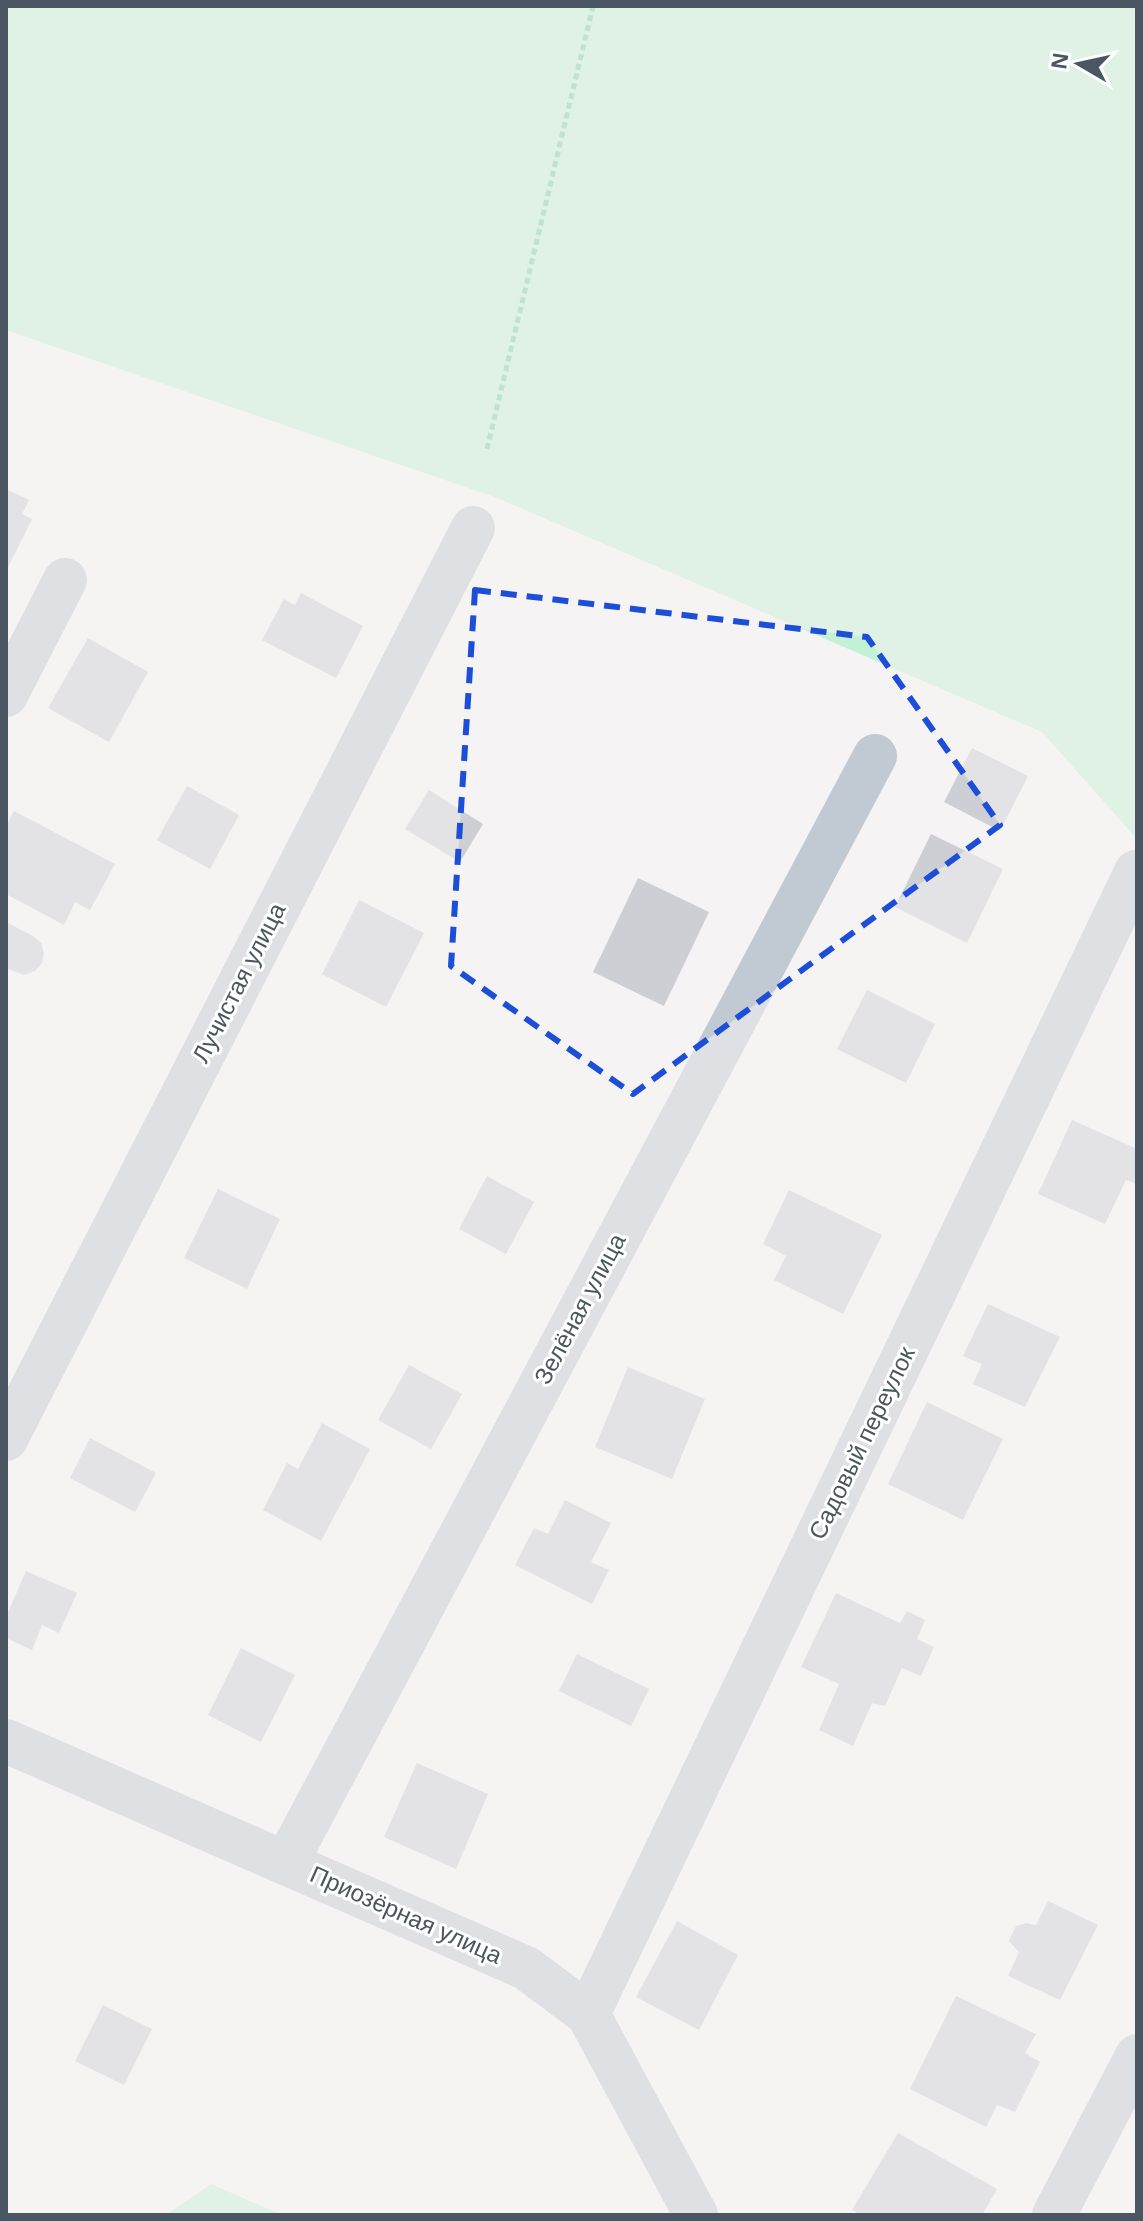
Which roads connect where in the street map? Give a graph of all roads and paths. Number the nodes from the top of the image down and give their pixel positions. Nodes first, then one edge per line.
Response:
1 (593, 6) edge
2 (487, 449) dead end
3 (473, 528) dead end
4 (65, 580) dead end
5 (6, 695) edge
6 (875, 756) dead end
7 (1136, 872) edge
8 (6, 1439) edge
9 (6, 1741) edge
10 (286, 1863) junction
11 (588, 2014) junction
12 (1137, 2056) edge
13 (696, 2215) edge
14 (1054, 2215) edge

1 - 2 path
3 - 8 street, Лучистая улица
4 - 5 street
6 - 10 street, Зелёная улица
7 - 11 street, Садовый переулок
9 - 10 street, Приозёрная улица
10 - 11 street, Приозёрная улица
11 - 13 street, Приозёрная улица
12 - 14 street

